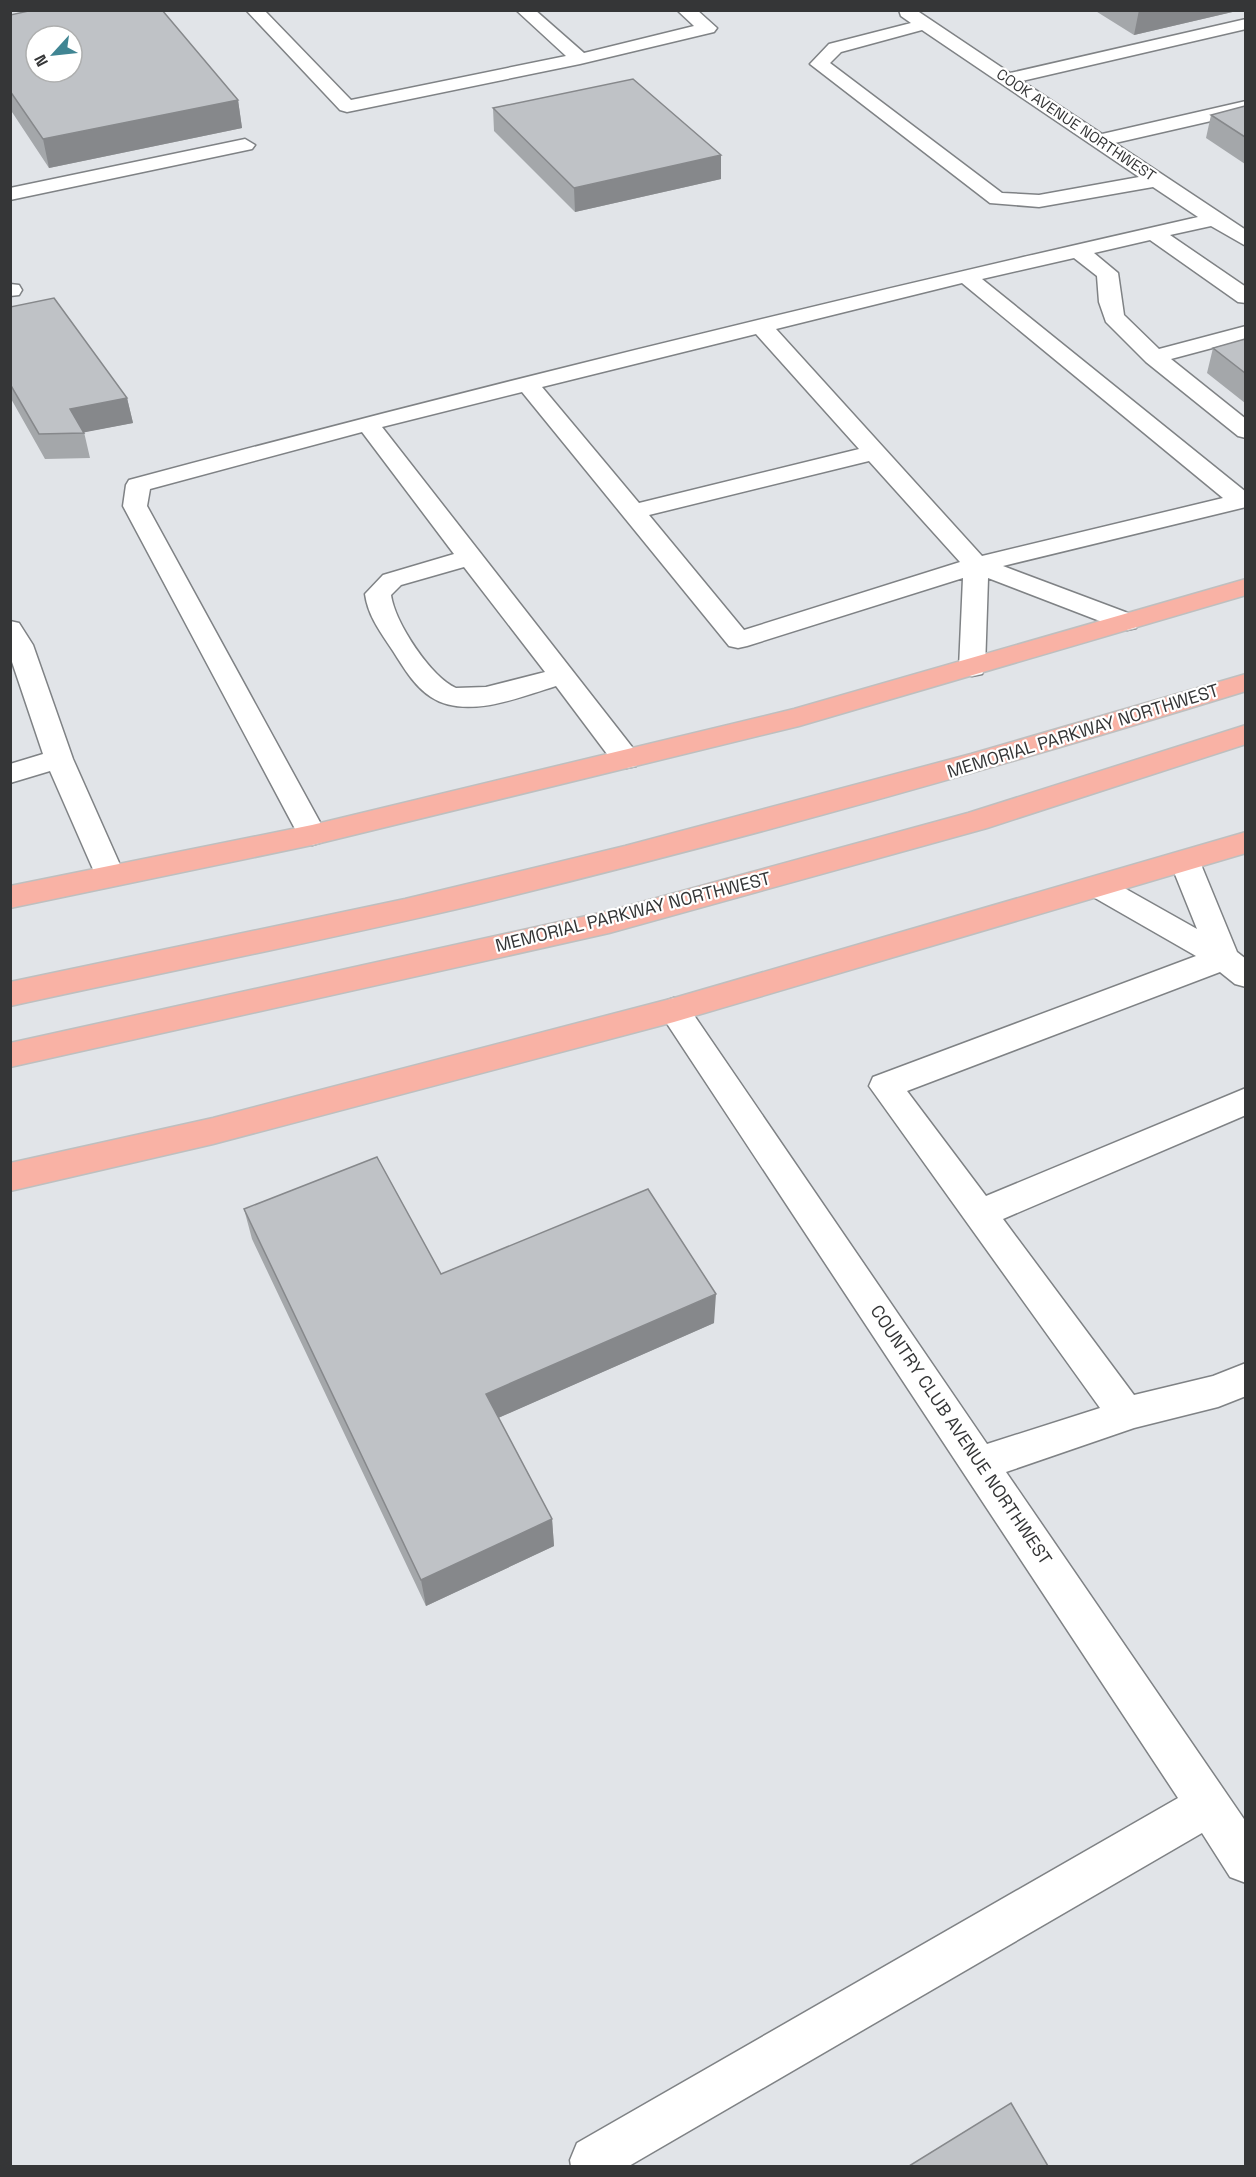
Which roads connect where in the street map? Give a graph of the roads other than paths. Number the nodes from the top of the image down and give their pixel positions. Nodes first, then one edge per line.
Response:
1 (254, 10) edge
2 (524, 10) edge
3 (685, 10) edge
4 (906, 10) edge
5 (926, 24) junction
6 (1245, 24) edge
7 (580, 59) junction
8 (1008, 79) junction
9 (1245, 107) edge
10 (1098, 141) junction
11 (245, 145) dead end
12 (1157, 180) junction
13 (10, 194) edge
14 (1214, 219) junction
15 (1153, 233) junction
16 (1245, 240) edge
17 (1077, 250) junction
18 (966, 276) junction
19 (1245, 297) edge
20 (762, 327) junction
21 (1245, 332) edge
22 (1160, 355) junction
23 (528, 384) junction
24 (1245, 419) edge
25 (368, 423) junction
26 (1245, 431) edge
27 (875, 452) junction
28 (632, 512) junction
29 (470, 557) junction
30 (976, 565) junction
31 (1245, 587) edge
32 (1127, 622) junction
33 (10, 630) edge
34 (972, 668) junction
35 (562, 676) junction
36 (1245, 682) edge
37 (1245, 734) edge
38 (59, 759) junction
39 (626, 759) junction
40 (10, 774) edge
41 (312, 835) junction
42 (1245, 842) edge
43 (1185, 862) junction
44 (110, 876) junction
45 (1099, 887) junction
46 (10, 897) edge
47 (1235, 967) edge
48 (10, 994) edge
49 (674, 1010) junction
50 (10, 1056) edge
51 (1245, 1101) edge
52 (10, 1177) edge
53 (981, 1213) junction
54 (1245, 1379) edge
55 (1126, 1413) junction
56 (980, 1462) junction
57 (1208, 1805) junction
58 (1245, 1861) edge
59 (595, 2166) edge

1 - 7 street
2 - 7 street
3 - 7 street
4 - 5 street, COOK AVENUE NORTHWEST
5 - 8 street, COOK AVENUE NORTHWEST
5 - 12 street
6 - 8 street
8 - 10 street, COOK AVENUE NORTHWEST
9 - 10 street
10 - 12 street, COOK AVENUE NORTHWEST
11 - 13 street
12 - 14 street, COOK AVENUE NORTHWEST
14 - 15 street
14 - 16 street, COOK AVENUE NORTHWEST
15 - 17 street
15 - 19 street
17 - 18 street
17 - 22 street
18 - 20 street
18 - 30 street
20 - 23 street
20 - 27 street
21 - 22 street
22 - 24 street
22 - 26 street
23 - 25 street
23 - 28 street
25 - 29 street
25 - 41 street
27 - 28 street
27 - 30 street
28 - 30 street
29 - 35 street
29 - 35 street
30 - 32 street
30 - 34 street
31 - 32 highway
32 - 34 highway
33 - 38 street
34 - 39 highway
35 - 39 street
36 - 48 highway, MEMORIAL PARKWAY NORTHWEST
37 - 50 highway, MEMORIAL PARKWAY NORTHWEST
38 - 40 street
38 - 44 street
39 - 41 highway
41 - 44 highway
42 - 43 highway
43 - 45 highway
43 - 47 street
44 - 46 highway
45 - 47 street
45 - 49 highway
47 - 53 street
49 - 52 highway
49 - 56 street, COUNTRY CLUB AVENUE NORTHWEST
51 - 53 street
53 - 55 street
54 - 55 street
55 - 56 street
56 - 57 street, COUNTRY CLUB AVENUE NORTHWEST
57 - 58 street, COUNTRY CLUB AVENUE NORTHWEST
57 - 59 street

